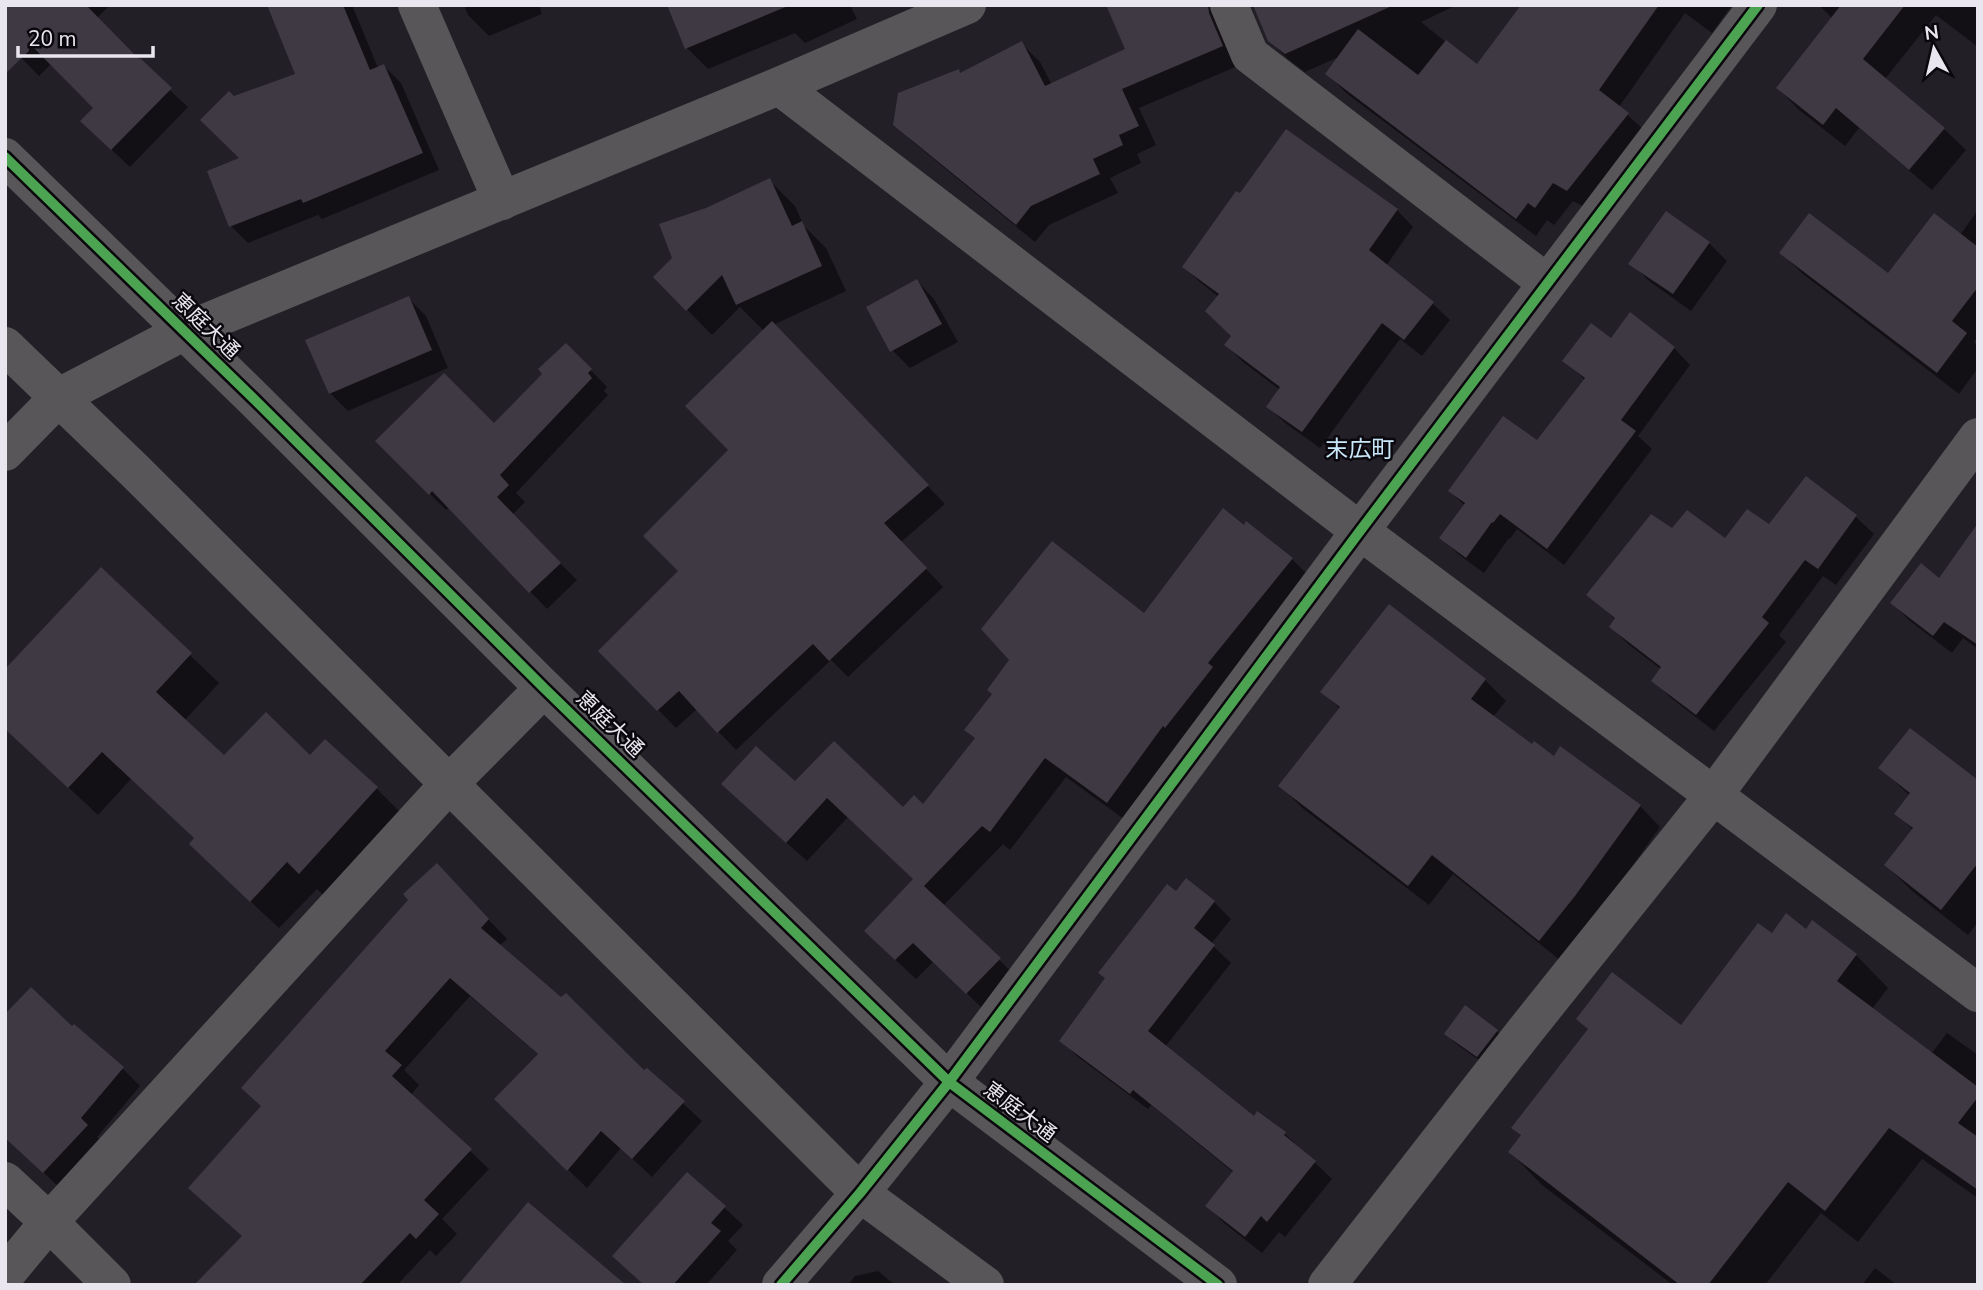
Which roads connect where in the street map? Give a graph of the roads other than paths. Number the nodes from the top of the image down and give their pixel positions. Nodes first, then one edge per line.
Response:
1 (417, 5) edge
2 (967, 5) edge
3 (1229, 5) edge
4 (1758, 5) edge
5 (779, 86) junction
6 (5, 157) edge
7 (502, 201) junction
8 (1547, 284) junction
9 (183, 332) junction
10 (5, 346) edge
11 (60, 397) junction
12 (1978, 437) edge
13 (5, 452) edge
14 (1360, 531) junction
15 (544, 688) junction
16 (449, 784) junction
17 (1713, 796) junction
18 (1978, 992) edge
19 (949, 1082) junction
20 (5, 1181) edge
21 (860, 1193) junction
22 (49, 1222) junction
23 (5, 1275) edge
24 (112, 1285) edge
25 (781, 1285) edge
26 (985, 1285) edge
27 (1217, 1285) edge
28 (1327, 1285) edge

1 - 7 street
2 - 5 street
3 - 8 street
4 - 8 street
5 - 7 street
5 - 14 street
6 - 9 street, 恵庭大通
7 - 9 street
8 - 14 street
9 - 11 street
9 - 15 street, 恵庭大通
10 - 11 street
11 - 13 street
11 - 16 street
12 - 17 street
14 - 17 street
14 - 19 street
15 - 16 street
15 - 19 street, 恵庭大通
16 - 21 street
16 - 22 street
17 - 18 street
17 - 28 street
19 - 21 street
19 - 27 street, 恵庭大通
20 - 22 street
21 - 25 street
21 - 26 street
22 - 23 street
22 - 24 street

